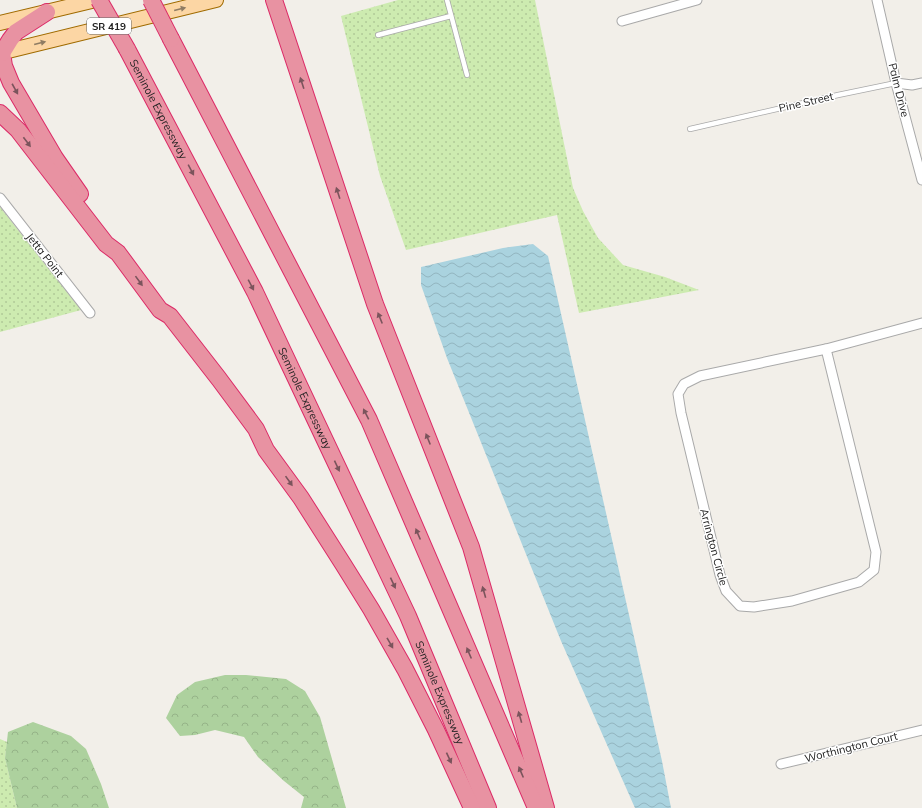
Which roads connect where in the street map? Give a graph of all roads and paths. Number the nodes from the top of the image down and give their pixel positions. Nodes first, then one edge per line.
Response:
1 (96, 0) edge
2 (100, 0) edge
3 (151, 0) edge
4 (216, 0) edge
5 (274, 0) edge
6 (447, 0) edge
7 (697, 0) edge
8 (877, 0) edge
9 (47, 12) junction
10 (451, 16) junction
11 (622, 21) dead end
12 (0, 24) edge
13 (378, 35) dead end
14 (1, 52) edge
15 (467, 75) dead end
16 (896, 83) junction
17 (922, 83) edge
18 (0, 114) edge
19 (690, 129) dead end
20 (922, 180) edge
21 (0, 198) edge
22 (118, 253) junction
23 (90, 313) dead end
24 (922, 323) edge
25 (826, 349) junction
26 (922, 730) edge
27 (781, 764) dead end
28 (472, 808) edge
29 (488, 808) edge
30 (536, 808) edge
31 (546, 808) edge

1 - 9 main road, SR 419
2 -> 29 highway, Seminole Expressway, bridge
30 -> 3 highway, bridge
14 -> 4 main road, SR 419
31 -> 5 highway
6 - 10 lane
7 - 11 street
8 - 16 street, Palm Drive
9 - 12 main road, SR 419
9 - 14 highway
10 - 13 lane
10 - 15 lane
14 -> 22 highway
16 - 17 street, Pine Street
16 - 19 lane, Pine Street
16 - 20 street, Palm Drive
18 -> 22 highway
21 - 23 street, Jetta Point
22 -> 28 highway
24 - 25 street, Arrington Circle
25 - 25 street, Arrington Circle
26 - 27 street, Worthington Court

